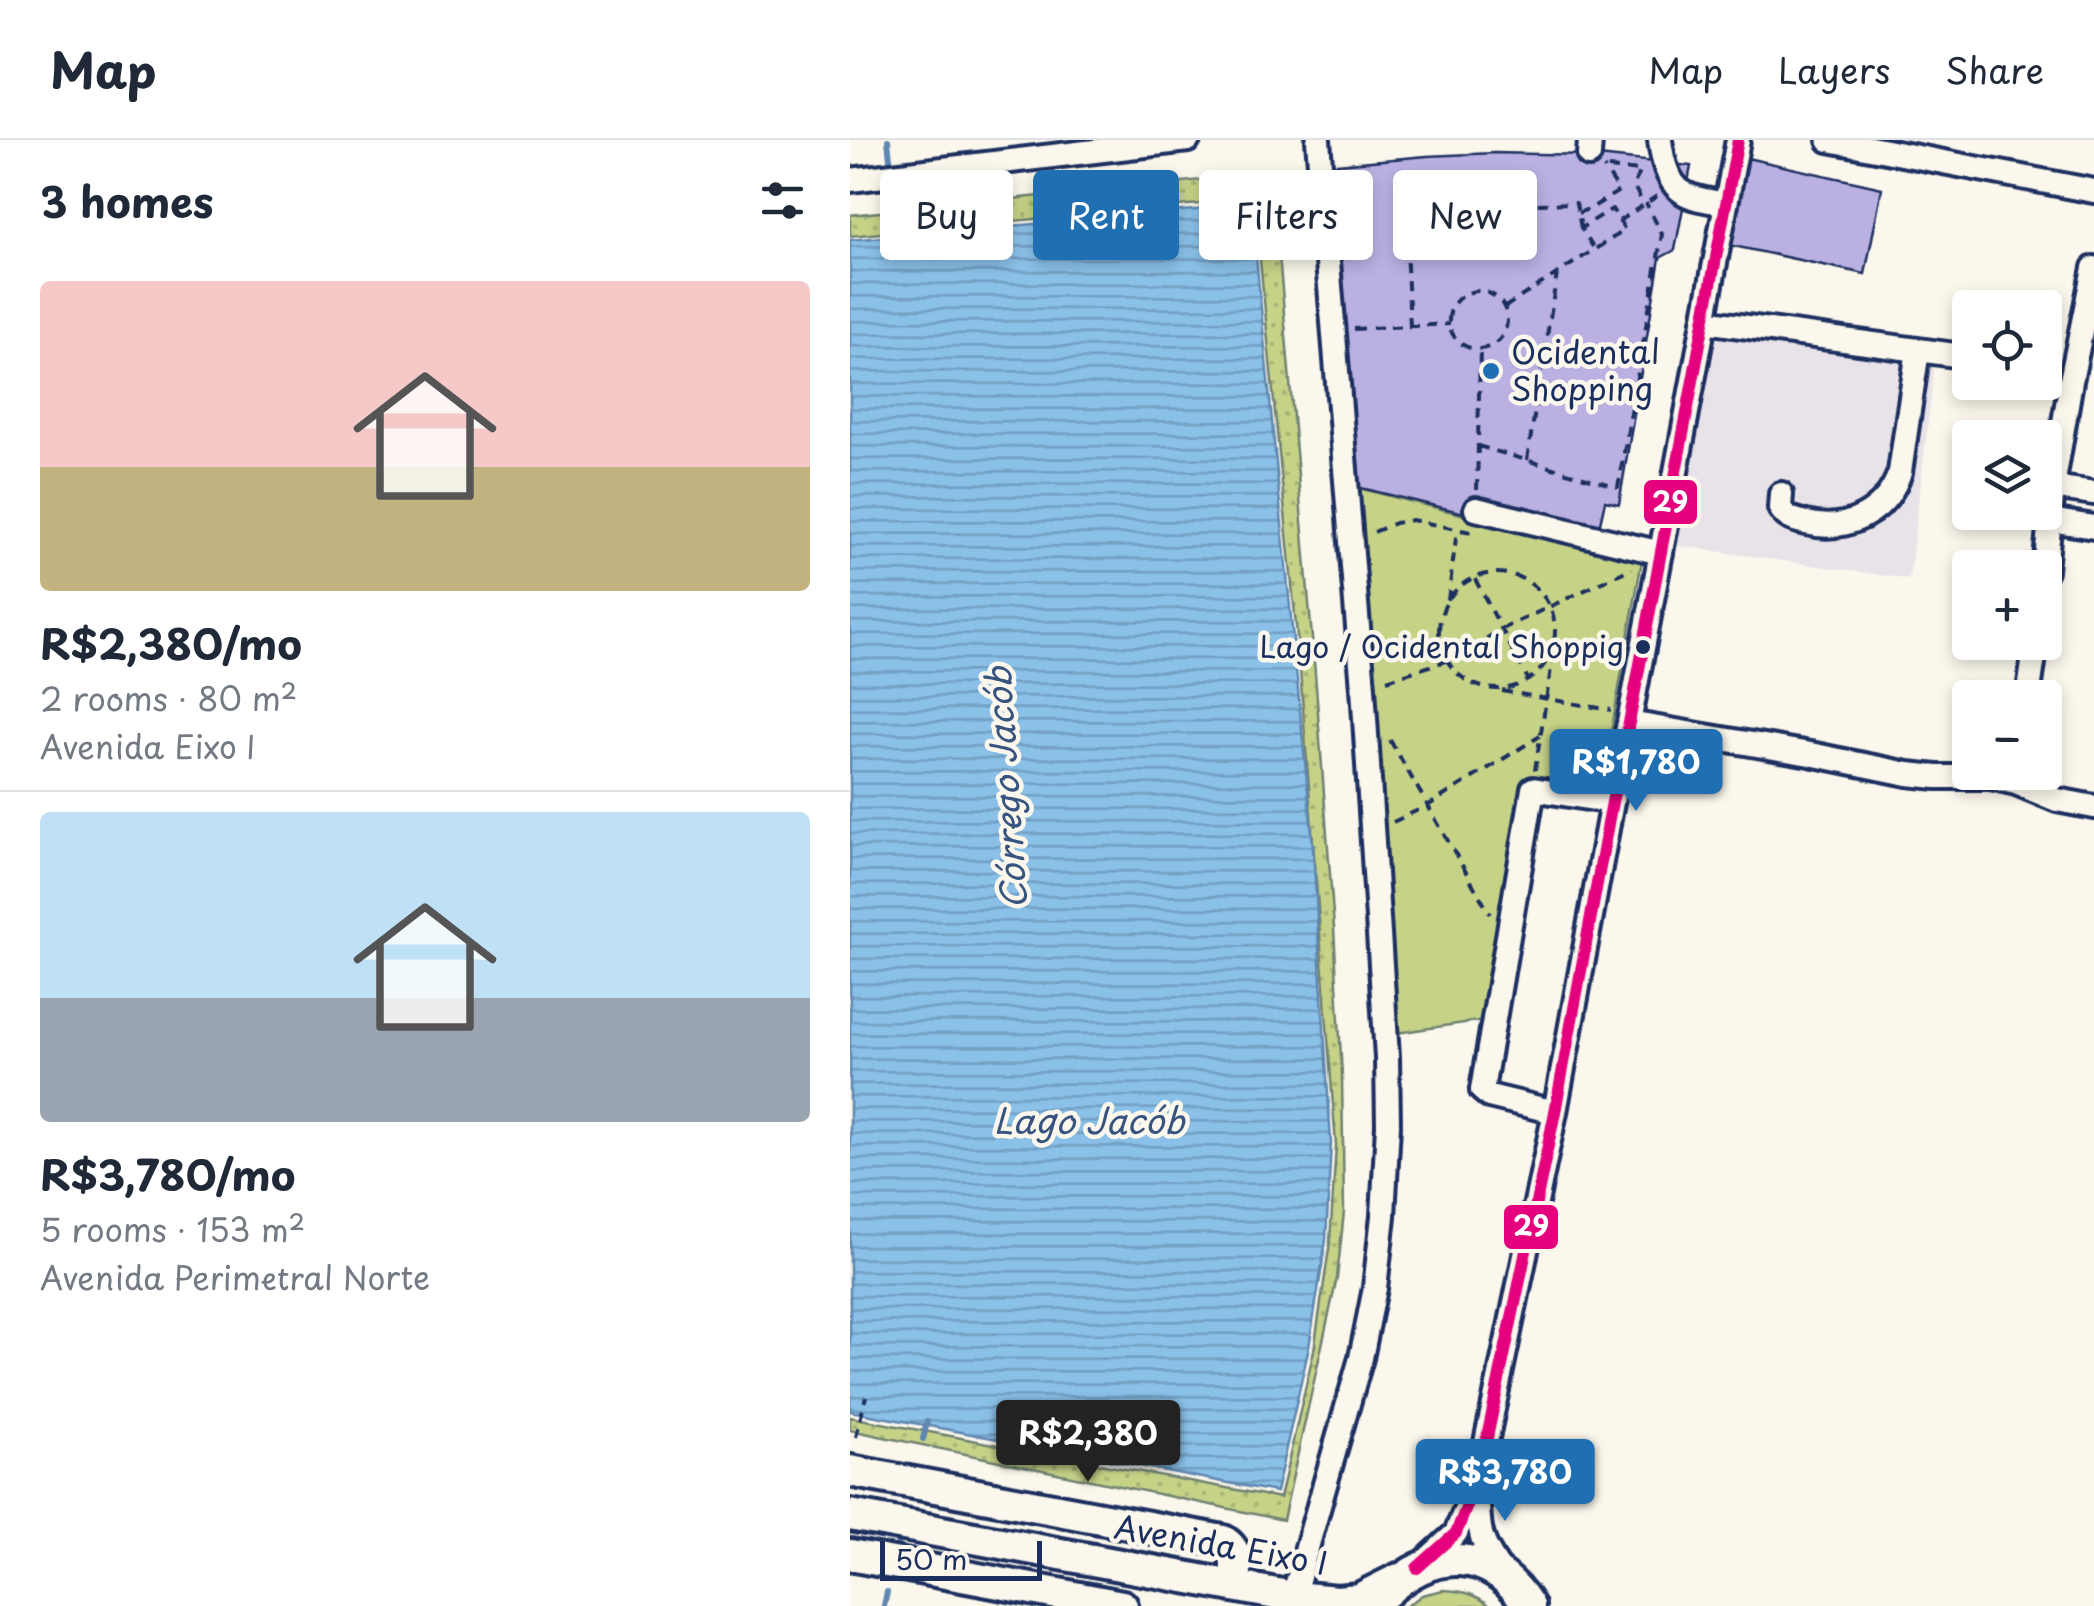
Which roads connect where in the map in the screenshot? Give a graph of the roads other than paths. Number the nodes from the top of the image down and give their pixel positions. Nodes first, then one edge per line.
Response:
1 (1188, 140) edge
2 (1318, 140) edge
3 (1660, 140) edge
4 (1738, 140) edge
5 (1829, 140) edge
6 (850, 180) edge
7 (2094, 191) edge
8 (1726, 204) junction
9 (2094, 268) edge
10 (1704, 321) junction
11 (1918, 350) junction
12 (1952, 355) edge
13 (2082, 384) edge
14 (2062, 453) edge
15 (2062, 488) edge
16 (2094, 493) edge
17 (1781, 494) dead end
18 (1476, 500) road end
19 (2062, 522) edge
20 (2094, 527) edge
21 (1661, 553) junction
22 (1629, 718) junction
23 (1952, 777) edge
24 (2038, 790) edge
25 (1612, 802) junction
26 (2094, 807) edge
27 (1555, 1112) junction
28 (850, 1471) edge
29 (1478, 1476) junction
30 (850, 1514) edge
31 (850, 1555) edge
32 (1408, 1574) junction
33 (1508, 1580) junction
34 (1235, 1586) junction
35 (1293, 1597) junction
36 (1122, 1606) edge
37 (1375, 1606) edge
38 (1529, 1606) edge

1 - 6 street
2 - 35 street
3 - 8 street
4 - 8 street
5 - 7 street
8 - 10 street
9 - 13 street
10 - 11 street
10 - 21 street
11 - 12 street
11 - 17 street
13 - 14 street
15 - 16 street
18 - 21 street
19 - 20 street
21 - 22 street
22 - 23 street
22 - 25 street
24 - 26 street
25 - 27 street
25 - 27 street
27 - 29 street
28 - 34 main road
29 - 32 street
29 - 33 street
30 - 34 main road, Avenida Eixo I
31 - 36 main road
32 - 33 main road, Avenida Eixo I
32 - 35 main road, Avenida Eixo I
32 - 37 main road
33 - 38 main road
34 - 35 main road, Avenida Eixo I

